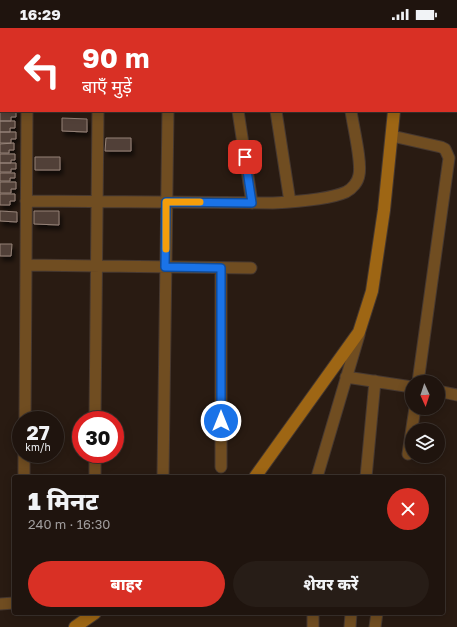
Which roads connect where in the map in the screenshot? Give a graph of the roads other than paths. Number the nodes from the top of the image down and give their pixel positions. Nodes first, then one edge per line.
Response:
1 (27, 112) edge
2 (98, 112) edge
3 (168, 112) edge
4 (238, 112) edge
5 (276, 112) edge
6 (351, 112) edge
7 (394, 112) edge
8 (392, 136) junction
9 (26, 202) junction
10 (97, 202) junction
11 (166, 202) junction
12 (290, 202) junction
13 (252, 203) junction
14 (26, 265) junction
15 (97, 266) junction
16 (165, 267) junction
17 (221, 268) junction
18 (251, 268) dead end
19 (359, 332) junction
20 (419, 375) edge
21 (346, 377) junction
22 (375, 381) junction
23 (405, 386) edge
24 (445, 393) edge
25 (457, 396) edge
26 (25, 411) edge
27 (95, 411) edge
28 (24, 463) edge
29 (95, 463) edge
30 (221, 467) dead end
31 (24, 475) edge
32 (95, 475) edge
33 (163, 475) edge
34 (256, 475) edge
35 (318, 475) edge
36 (366, 475) edge
37 (12, 603) edge
38 (0, 604) edge
39 (92, 615) edge
40 (313, 615) edge
41 (351, 615) edge
42 (377, 615) edge
43 (75, 627) edge
44 (313, 627) edge
45 (350, 627) edge
46 (375, 627) edge

1 - 9 street
2 - 10 street
3 - 11 street
4 - 13 street
5 - 12 street
6 - 12 street
7 - 8 street
8 - 19 street
8 - 20 street
9 - 10 street
9 - 14 street
10 - 11 street
10 - 15 street
11 - 13 street
11 - 16 street
12 - 13 street
14 - 15 street
14 - 26 street
15 - 16 street
15 - 27 street
16 - 17 street
16 - 33 street
17 - 18 street
17 - 30 street
19 - 21 street
19 - 34 street
21 - 22 street
21 - 35 street
22 - 23 street
22 - 36 street
24 - 25 street
28 - 31 street
29 - 32 street
37 - 38 street
39 - 43 street
40 - 44 street
41 - 45 street
42 - 46 street

